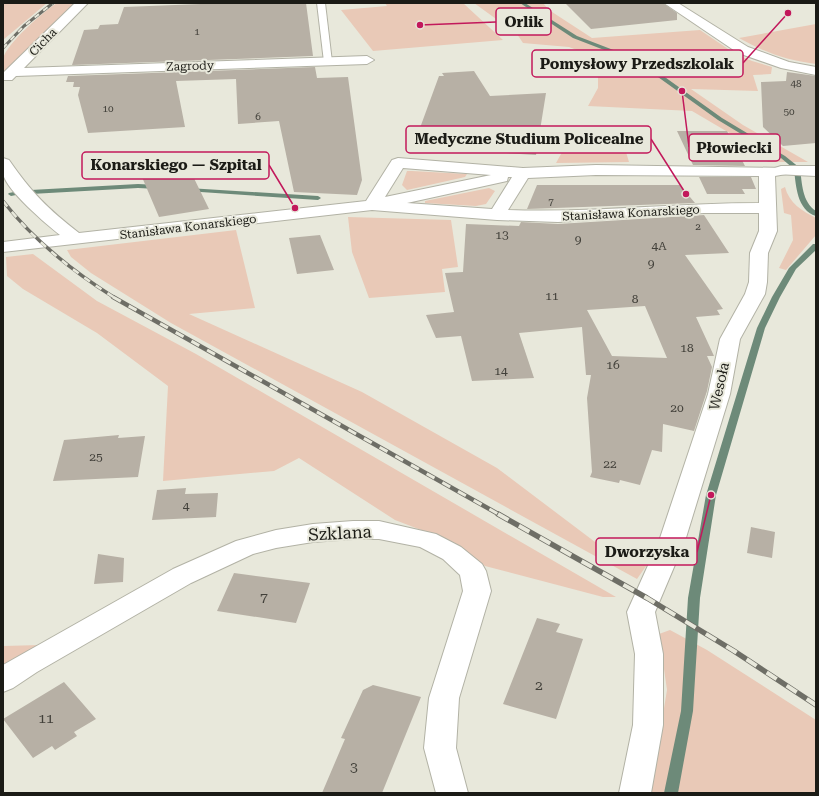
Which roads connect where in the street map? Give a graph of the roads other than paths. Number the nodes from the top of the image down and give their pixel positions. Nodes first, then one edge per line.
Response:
1 (82, 3) edge
2 (321, 3) edge
3 (670, 3) edge
4 (367, 60) dead end
5 (328, 62) junction
6 (816, 71) edge
7 (14, 72) junction
8 (3, 81) edge
9 (3, 163) edge
10 (774, 171) junction
11 (816, 171) edge
12 (523, 173) junction
13 (372, 205) junction
14 (766, 208) junction
15 (497, 215) junction
16 (76, 239) junction
17 (3, 247) edge
18 (3, 680) edge
19 (452, 793) edge
20 (635, 793) edge

1 - 7 street, Cicha
2 - 5 lane
3 - 6 street
4 - 5 street, Zagrody
5 - 7 street, Zagrody
7 - 8 street, Cicha
9 - 16 street
10 - 11 street, Stanisława Konarskiego
10 - 12 street, Stanisława Konarskiego
10 - 14 street, Wesoła
12 - 13 street, Stanisława Konarskiego
12 - 13 street, Stanisława Konarskiego
12 - 15 street
13 - 15 street, Stanisława Konarskiego
13 - 16 street, Stanisława Konarskiego
14 - 15 street, Stanisława Konarskiego
14 - 20 street, Wesoła
16 - 17 street, Stanisława Konarskiego
18 - 19 street, Szklana

